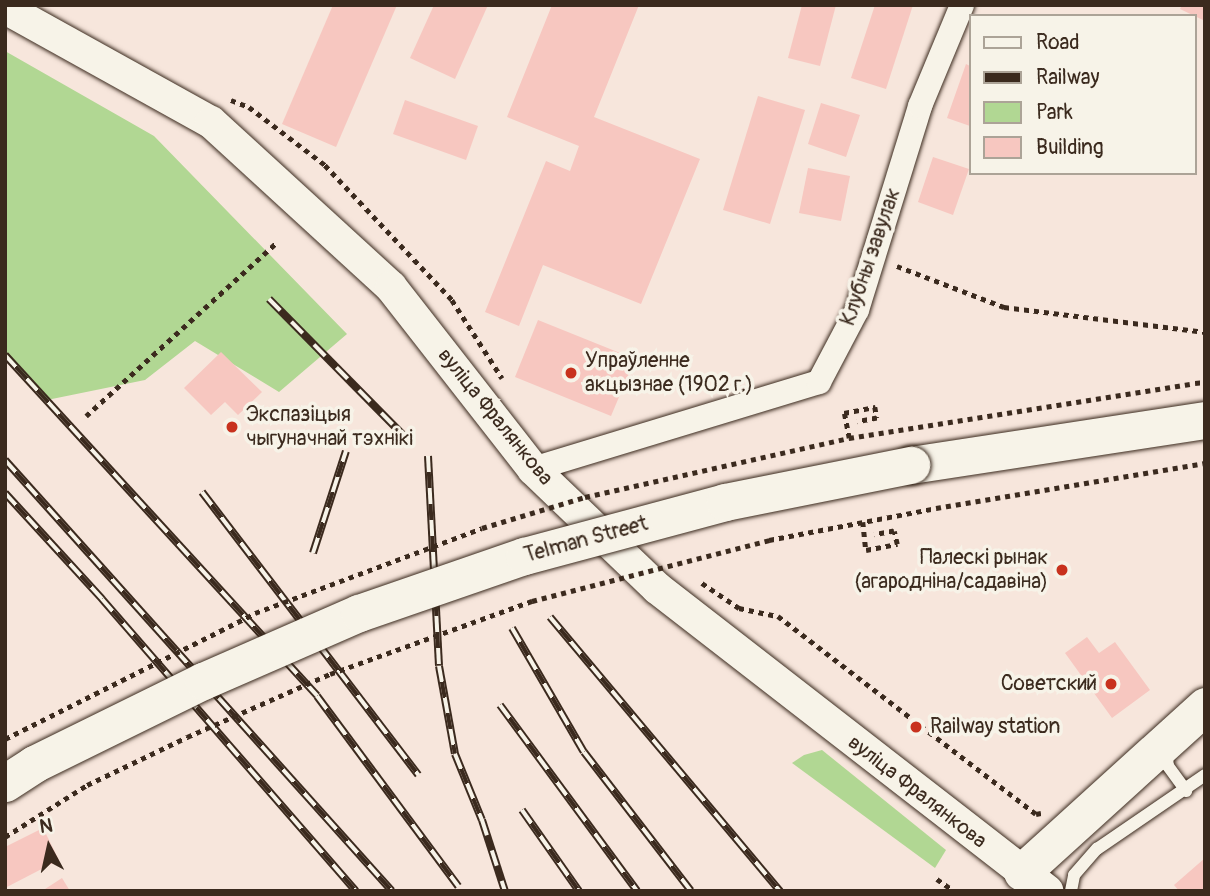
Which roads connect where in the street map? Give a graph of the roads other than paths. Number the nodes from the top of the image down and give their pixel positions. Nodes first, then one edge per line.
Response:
1 (962, 5) edge
2 (5, 8) edge
3 (1203, 420) edge
4 (545, 466) junction
5 (1205, 706) edge
6 (1175, 731) junction
7 (1205, 775) edge
8 (5, 783) edge
9 (1186, 790) junction
10 (1034, 881) edge
11 (1071, 891) edge

1 - 4 street, Клубны завулак
2 - 4 street, вуліца Фралянкова
3 - 8 main road, Telman Street, bridge
4 - 10 street, вуліца Фралянкова
5 - 6 main road
6 - 9 lane
6 - 10 main road
7 - 9 lane
9 - 11 lane

